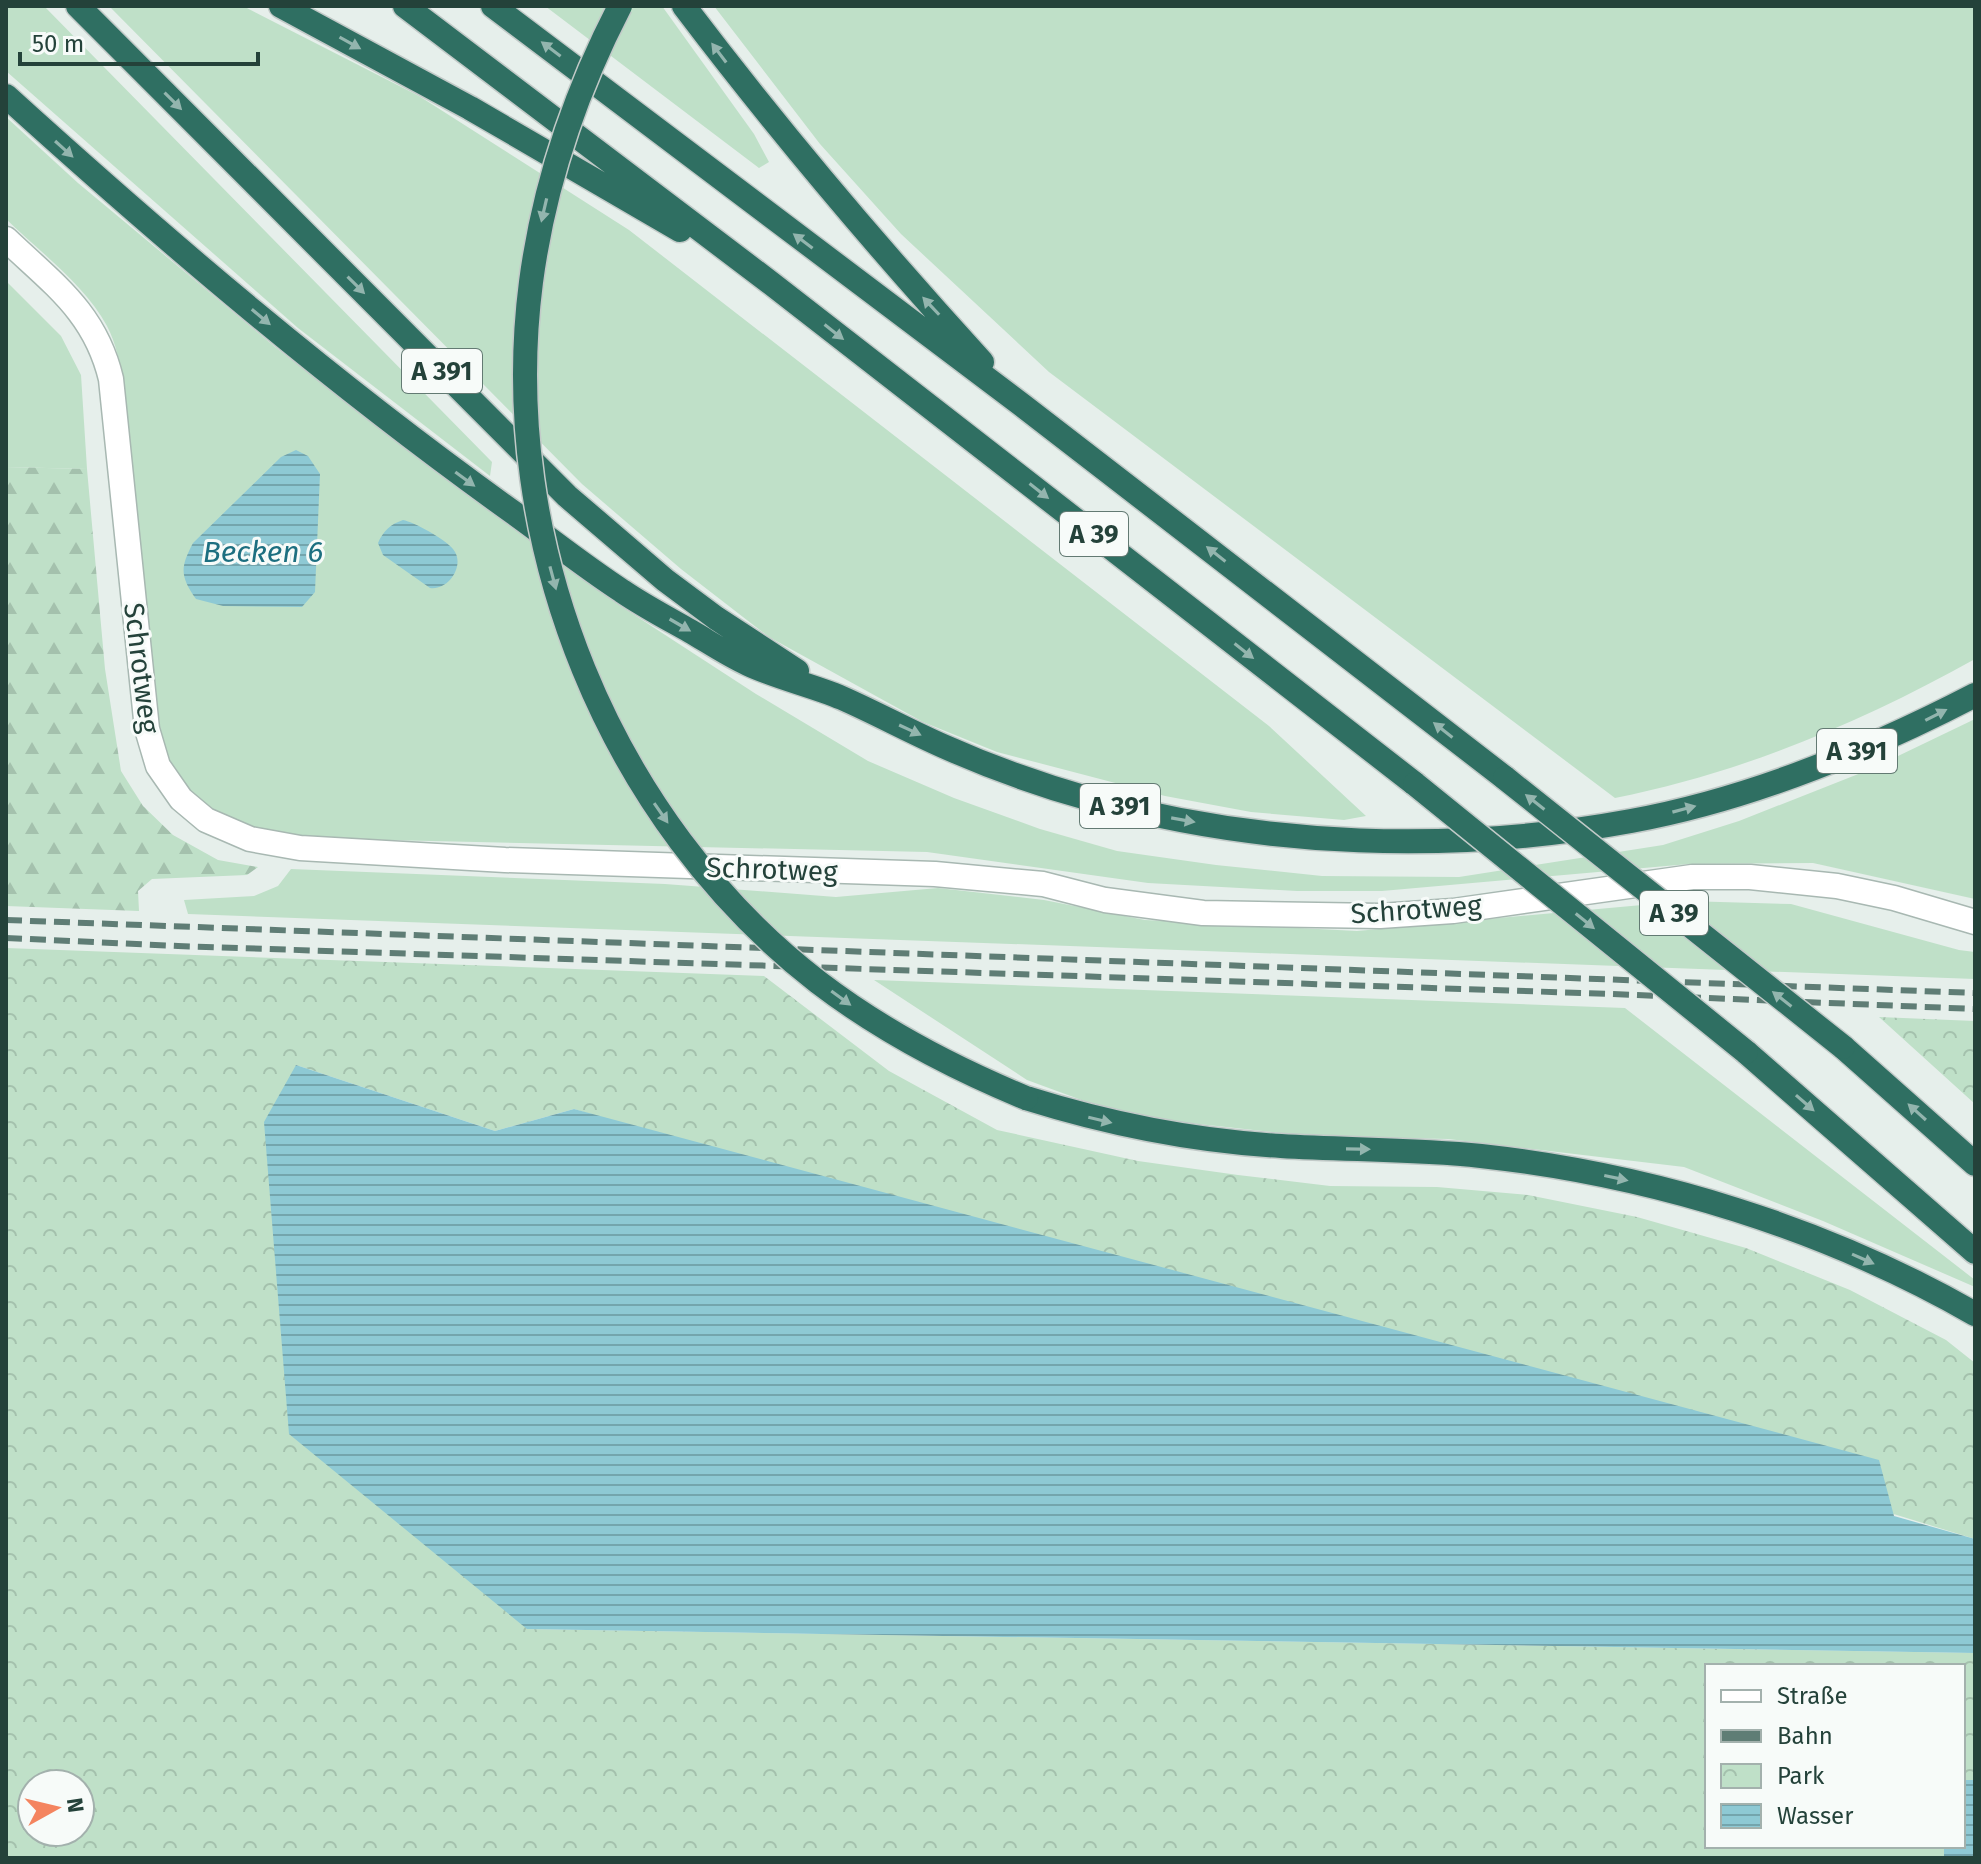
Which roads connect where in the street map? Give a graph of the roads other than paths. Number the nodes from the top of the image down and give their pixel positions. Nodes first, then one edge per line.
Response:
1 (78, 6) edge
2 (281, 6) edge
3 (405, 6) edge
4 (493, 6) edge
5 (620, 6) edge
6 (684, 6) edge
7 (6, 96) edge
8 (6, 239) edge
9 (772, 284) junction
10 (1022, 405) junction
11 (1975, 695) edge
12 (839, 697) junction
13 (1975, 922) edge
14 (1975, 1164) edge
15 (1975, 1252) edge
16 (1975, 1314) edge

1 -> 12 highway, A 391
2 -> 9 highway
3 - 9 highway, A 39
10 -> 4 highway, A 39
5 -> 16 highway, bridge
10 -> 6 highway
7 -> 12 highway
8 - 13 street, Schrotweg
9 -> 15 highway, A 39, bridge
14 -> 10 highway, A 39, bridge
12 -> 11 highway, A 391

